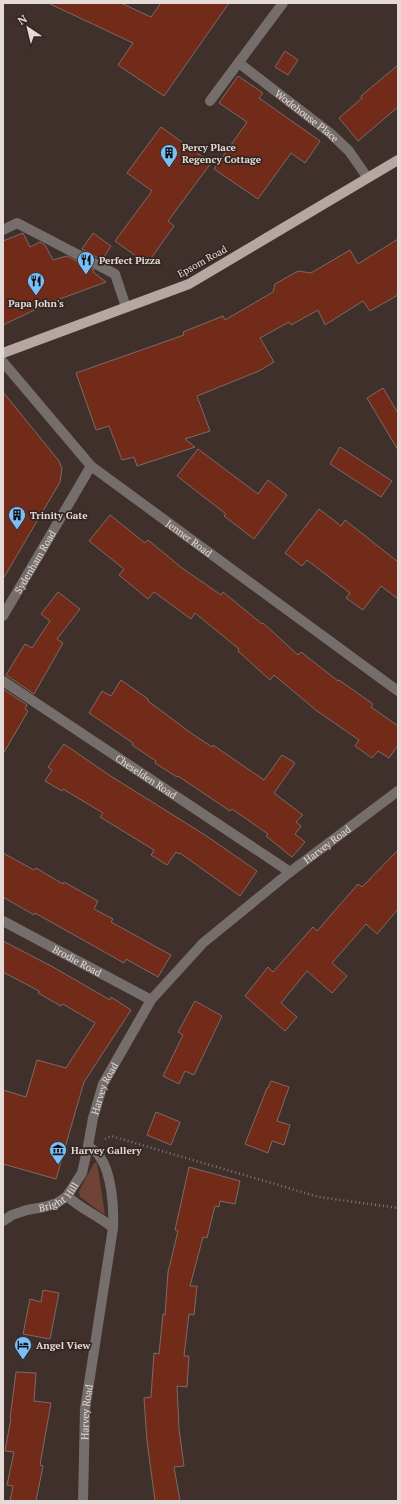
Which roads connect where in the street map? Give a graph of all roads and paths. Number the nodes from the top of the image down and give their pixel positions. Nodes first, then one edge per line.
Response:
1 (283, 3) edge
2 (239, 63) junction
3 (210, 101) dead end
4 (398, 160) edge
5 (368, 177) junction
6 (3, 230) edge
7 (126, 307) junction
8 (3, 353) edge
9 (3, 362) edge
10 (90, 466) junction
11 (3, 616) edge
12 (3, 681) edge
13 (398, 691) edge
14 (398, 791) edge
15 (290, 872) junction
16 (3, 921) edge
17 (151, 1000) junction
18 (88, 1146) junction
19 (67, 1196) junction
20 (398, 1208) edge
21 (3, 1221) edge
22 (113, 1228) junction
23 (83, 1501) edge

1 - 2 street
2 - 3 street
2 - 5 street, Wodehouse Place
4 - 5 main road, Epsom Road
5 - 7 main road, Epsom Road
6 - 7 street
7 - 8 main road, Epsom Road
9 - 10 street, Jenner Road
10 - 11 street, Sydenham Road
10 - 13 street, Jenner Road
12 - 15 street, Cheselden Road
14 - 15 street, Harvey Road
15 - 17 street, Harvey Road
16 - 17 street, Brodie Road
17 - 18 street, Harvey Road
18 - 19 street, Bright Hill
18 - 20 path
18 - 22 street, Harvey Road
19 - 21 street, Bright Hill
19 - 22 street
22 - 23 street, Harvey Road

